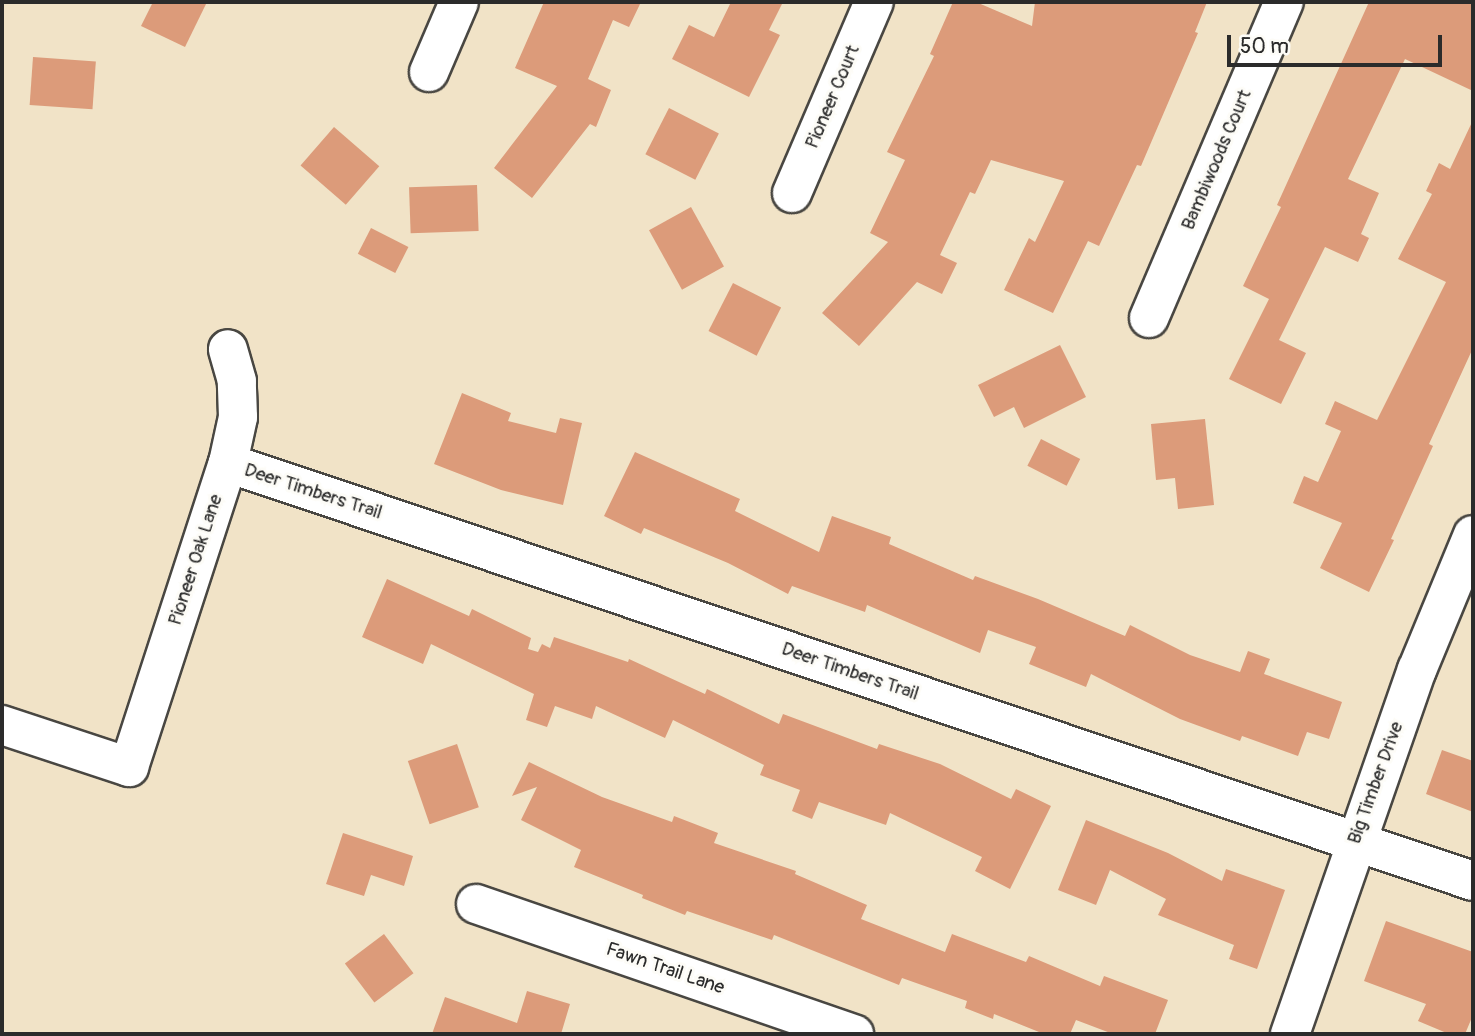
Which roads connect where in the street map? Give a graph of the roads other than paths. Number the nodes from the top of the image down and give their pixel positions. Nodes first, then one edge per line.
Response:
1 (459, 2) edge
2 (874, 2) edge
3 (1284, 2) edge
4 (429, 72) dead end
5 (792, 193) dead end
6 (1149, 318) dead end
7 (228, 349) dead end
8 (228, 463) junction
9 (1473, 536) edge
10 (2, 725) edge
11 (1355, 841) junction
12 (1473, 881) edge
13 (476, 904) dead end
14 (854, 1034) edge
15 (1290, 1034) edge

1 - 4 street
2 - 5 street, Pioneer Court
3 - 6 street, Bambiwoods Court
7 - 8 street, Pioneer Oak Lane
8 - 10 street, Pioneer Oak Lane
8 - 11 street, Deer Timbers Trail
9 - 11 street, Big Timber Drive
11 - 12 street, Deer Timbers Trail
11 - 15 street, Big Timber Drive
13 - 14 street, Fawn Trail Lane

